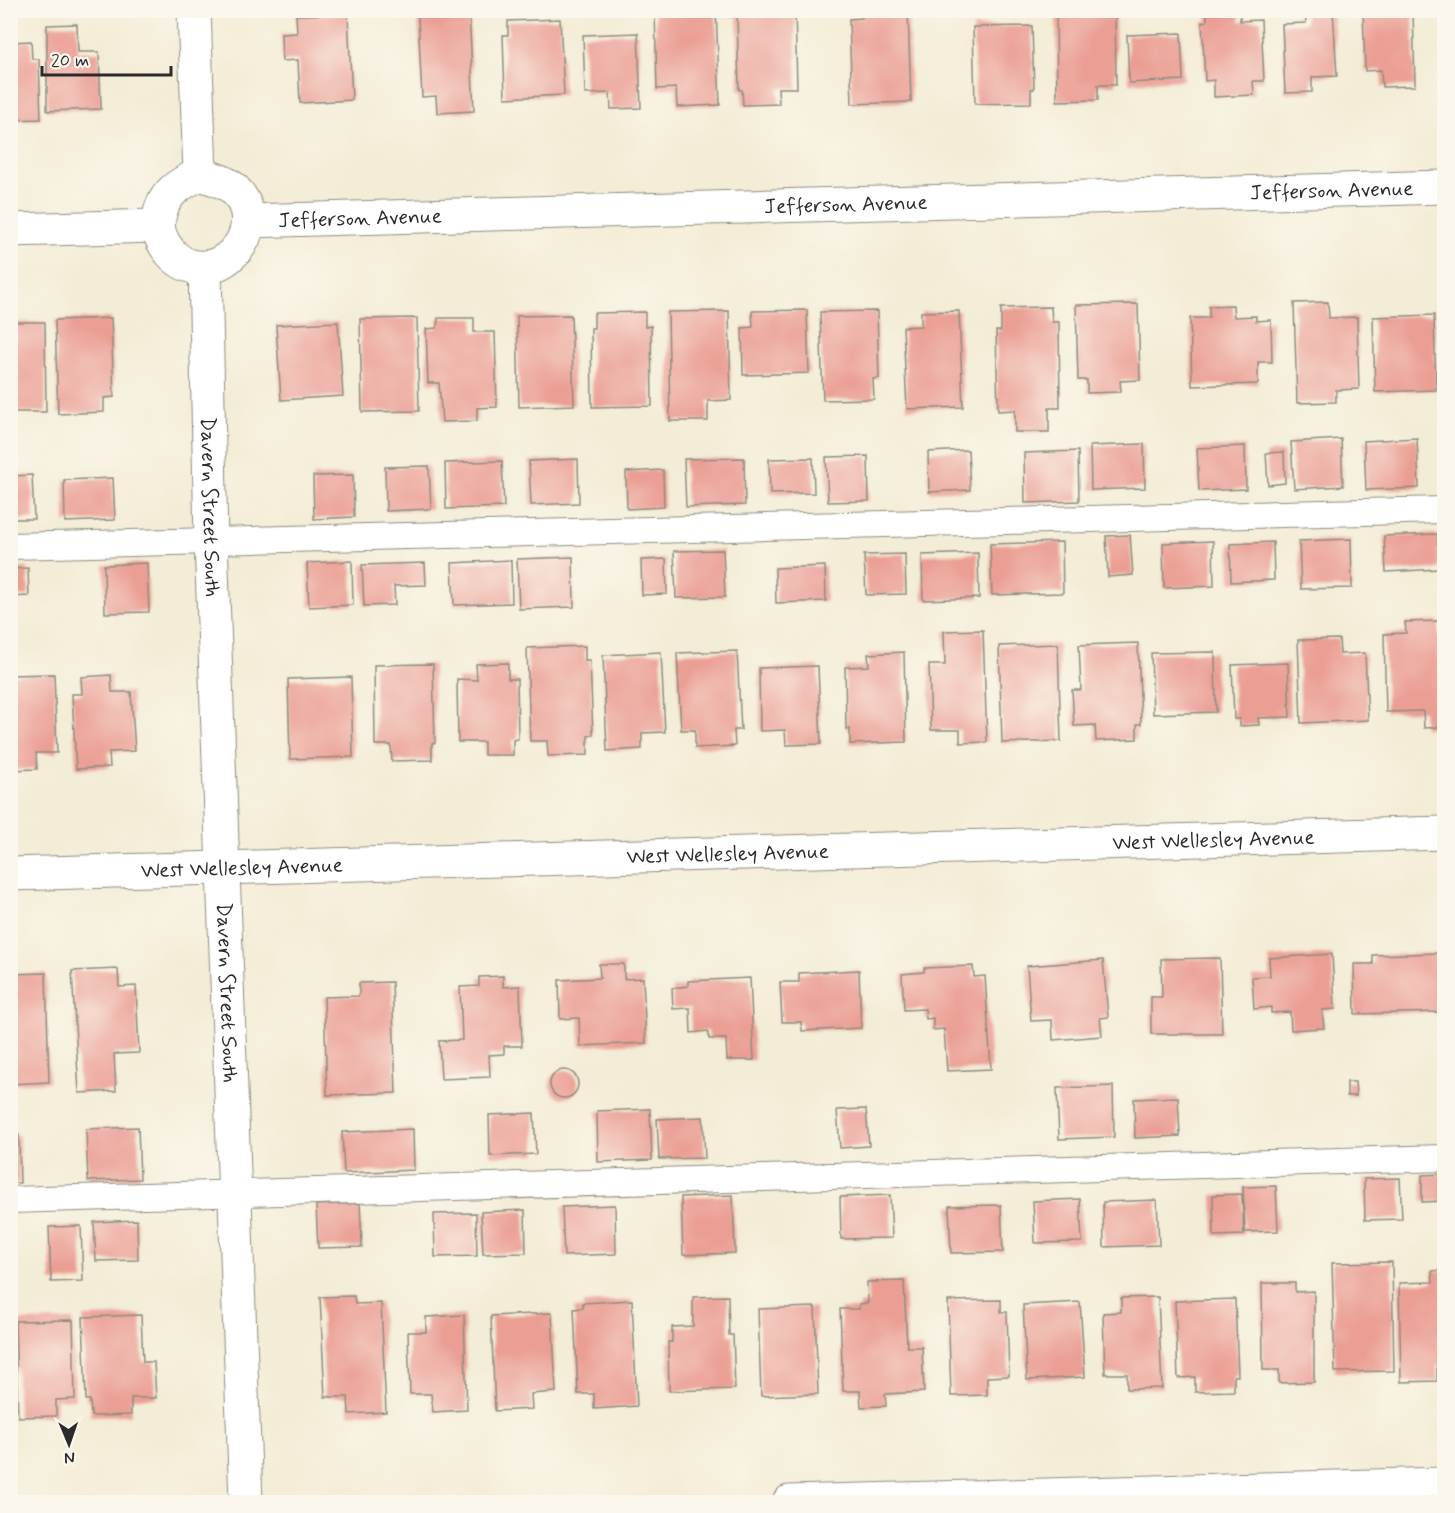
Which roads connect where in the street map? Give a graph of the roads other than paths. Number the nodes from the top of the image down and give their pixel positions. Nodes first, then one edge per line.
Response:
1 (194, 10) edge
2 (200, 174) junction
3 (1444, 187) edge
4 (248, 221) junction
5 (157, 226) junction
6 (10, 230) edge
7 (205, 267) junction
8 (1444, 510) edge
9 (211, 540) junction
10 (10, 546) edge
11 (1444, 833) edge
12 (223, 868) junction
13 (10, 874) edge
14 (1444, 1158) edge
15 (234, 1193) junction
16 (10, 1200) edge
17 (1444, 1484) edge
18 (246, 1503) edge
19 (789, 1503) edge

1 - 2 street
2 - 4 street
2 - 5 street
3 - 4 street, Jefferson Avenue
4 - 7 street
5 - 6 street
5 - 7 street
7 - 9 street, Davern Street South
8 - 9 lane
9 - 10 lane
9 - 12 street, Davern Street South
11 - 12 street, West Wellesley Avenue
12 - 13 street, West Wellesley Avenue
12 - 15 street, Davern Street South
14 - 15 lane
15 - 16 lane
15 - 18 street, Davern Street South
17 - 19 street

